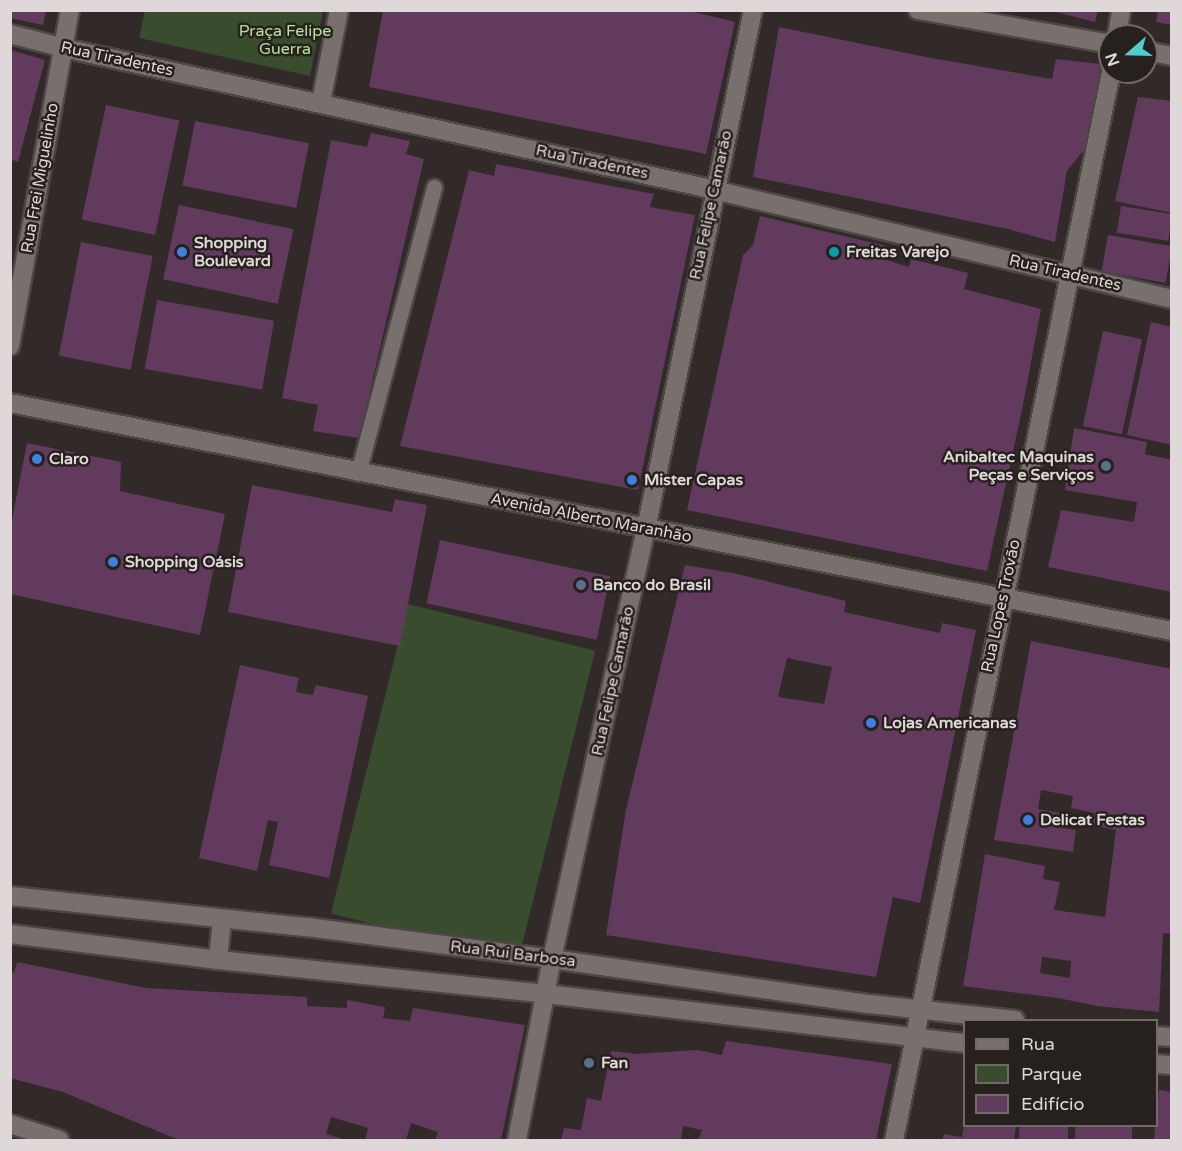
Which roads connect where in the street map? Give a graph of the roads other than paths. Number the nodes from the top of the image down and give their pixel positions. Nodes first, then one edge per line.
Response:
1 (70, 10) edge
2 (339, 10) edge
3 (753, 10) edge
4 (918, 10) edge
5 (10, 34) edge
6 (1098, 42) edge
7 (64, 48) junction
8 (1109, 84) edge
9 (321, 102) junction
10 (434, 187) dead end
11 (714, 190) junction
12 (1071, 275) junction
13 (1172, 299) edge
14 (10, 346) edge
15 (10, 403) edge
16 (358, 473) junction
17 (646, 530) junction
18 (1002, 599) junction
19 (1172, 631) edge
20 (10, 896) edge
21 (222, 919) junction
22 (10, 934) edge
23 (552, 959) junction
24 (218, 960) junction
25 (546, 994) junction
26 (921, 1010) junction
27 (1006, 1019) edge
28 (916, 1037) junction
29 (963, 1043) edge
30 (10, 1124) edge
31 (60, 1140) edge
32 (517, 1140) edge
33 (894, 1140) edge

1 - 7 street, Rua Frei Miguelinho
2 - 9 street
3 - 11 street, Rua Felipe Camarão
4 - 6 street
5 - 7 street, Rua Tiradentes
7 - 9 street, Rua Tiradentes
7 - 14 street, Rua Frei Miguelinho
8 - 12 street, Rua Lopes Trovão
9 - 11 street, Rua Tiradentes
10 - 16 lane
11 - 12 street, Rua Tiradentes
11 - 17 street, Rua Felipe Camarão
12 - 13 street, Rua Tiradentes
12 - 18 street, Rua Lopes Trovão
15 - 16 street, Avenida Alberto Maranhão
16 - 17 street, Avenida Alberto Maranhão
17 - 18 street, Avenida Alberto Maranhão
17 - 23 street, Rua Felipe Camarão
18 - 19 street, Avenida Alberto Maranhão
18 - 26 street, Rua Lopes Trovão
20 - 21 street, Rua Rui Barbosa
21 - 23 street, Rua Rui Barbosa
21 - 24 street
22 - 24 street
23 - 25 street, Rua Felipe Camarão
23 - 26 street, Rua Rui Barbosa
24 - 25 street
25 - 28 street
25 - 32 street, Rua Felipe Camarão
26 - 27 street, Rua Rui Barbosa
26 - 28 street, Rua Lopes Trovão
28 - 29 street
28 - 33 street, Rua Lopes Trovão
30 - 31 street

